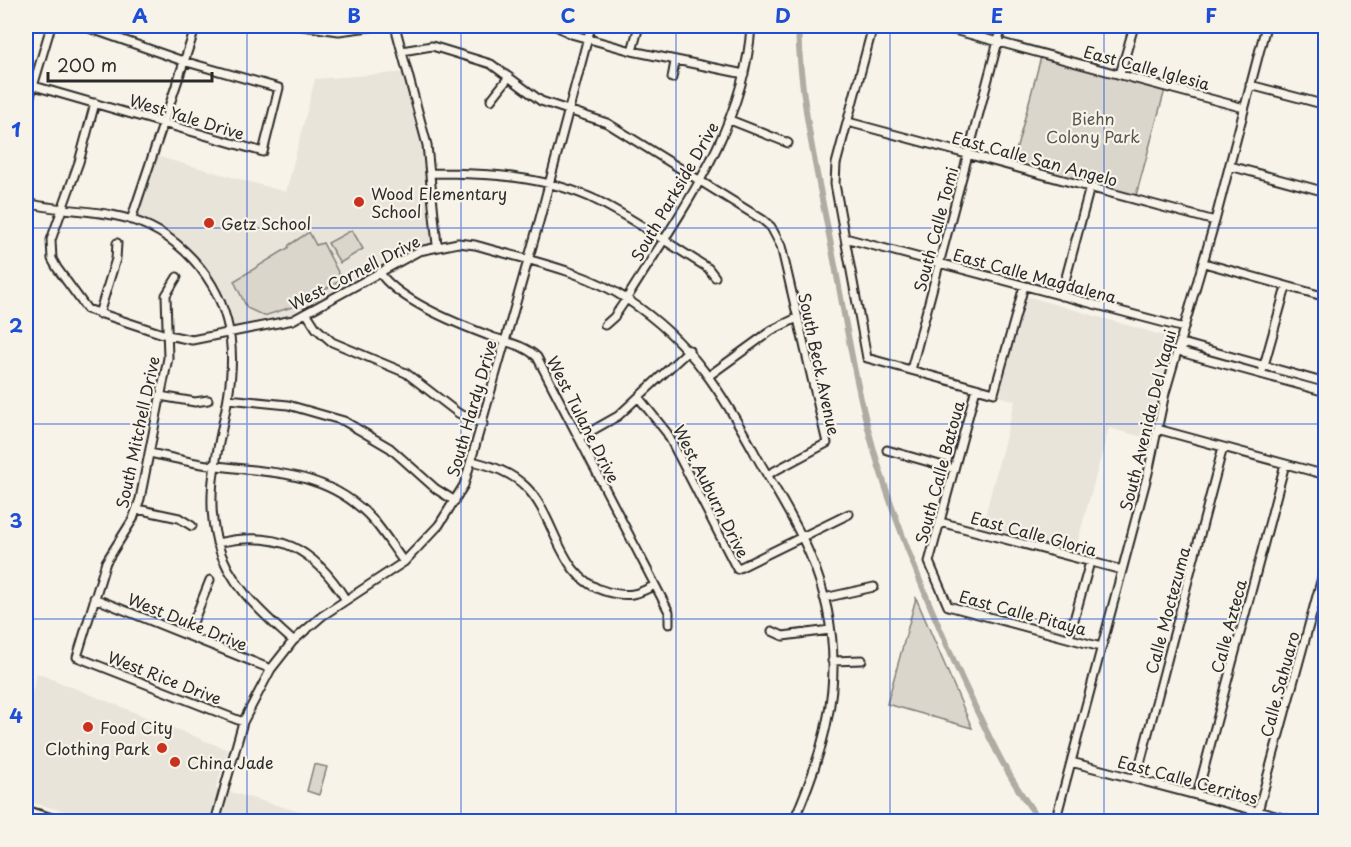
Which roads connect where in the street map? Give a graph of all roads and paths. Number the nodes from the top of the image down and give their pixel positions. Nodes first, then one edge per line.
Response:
1 (51, 26) edge
2 (83, 26) edge
3 (196, 26) edge
4 (302, 26) edge
5 (377, 26) edge
6 (395, 26) edge
7 (556, 26) edge
8 (591, 26) edge
9 (639, 26) edge
10 (751, 26) edge
11 (873, 26) edge
12 (939, 26) edge
13 (1002, 26) edge
14 (1134, 26) edge
15 (1266, 26) edge
16 (587, 39) junction
17 (998, 41) junction
18 (402, 51) junction
19 (632, 51) junction
20 (183, 61) junction
21 (675, 62) junction
22 (744, 74) junction
23 (1120, 74) junction
24 (509, 77) junction
25 (672, 78) dead end
26 (1250, 85) junction
27 (34, 86) junction
28 (491, 100) dead end
29 (95, 103) junction
30 (1326, 105) edge
31 (1244, 108) junction
32 (26, 110) edge
33 (568, 110) junction
34 (730, 120) junction
35 (848, 123) junction
36 (163, 124) junction
37 (789, 143) dead end
38 (969, 154) junction
39 (1230, 166) junction
40 (431, 173) junction
41 (699, 180) junction
42 (548, 185) junction
43 (1090, 186) junction
44 (1326, 192) edge
45 (26, 203) edge
46 (62, 210) junction
47 (131, 220) junction
48 (1215, 221) junction
49 (845, 238) junction
50 (663, 240) junction
51 (117, 243) dead end
52 (437, 245) junction
53 (526, 260) junction
54 (939, 263) junction
55 (1204, 263) junction
56 (380, 273) junction
57 (715, 277) dead end
58 (177, 278) dead end
59 (1024, 286) junction
60 (1286, 286) junction
61 (1061, 296) junction
62 (1326, 297) edge
63 (627, 298) junction
64 (99, 314) junction
65 (307, 314) junction
66 (797, 318) junction
67 (605, 325) dead end
68 (1184, 328) junction
69 (231, 334) junction
70 (168, 336) junction
71 (505, 341) junction
72 (1178, 348) junction
73 (688, 350) junction
74 (1263, 365) junction
75 (910, 370) junction
76 (1261, 374) junction
77 (710, 375) junction
78 (1326, 383) edge
79 (976, 388) junction
80 (1326, 392) edge
81 (160, 396) junction
82 (639, 398) junction
83 (228, 399) junction
84 (208, 400) dead end
85 (483, 424) junction
86 (1157, 429) junction
87 (579, 438) junction
88 (1223, 447) junction
89 (887, 450) dead end
90 (149, 453) junction
91 (472, 461) junction
92 (1285, 464) junction
93 (215, 466) junction
94 (954, 469) junction
95 (767, 475) junction
96 (1326, 476) edge
97 (455, 501) junction
98 (136, 509) junction
99 (849, 514) dead end
100 (940, 522) junction
101 (192, 526) dead end
102 (802, 537) junction
103 (217, 543) junction
104 (404, 562) junction
105 (929, 562) joint
106 (1090, 562) junction
107 (1326, 563) edge
108 (1122, 570) junction
109 (210, 580) dead end
110 (655, 585) junction
111 (874, 587) dead end
112 (94, 598) junction
113 (824, 598) junction
114 (346, 600) junction
115 (669, 624) dead end
116 (830, 630) junction
117 (772, 631) dead end
118 (188, 635) junction
119 (1069, 639) junction
120 (293, 641) junction
121 (1101, 647) junction
122 (77, 657) joint
123 (832, 660) junction
124 (862, 660) dead end
125 (271, 669) junction
126 (243, 722) junction
127 (1071, 762) junction
128 (1136, 779) junction
129 (1197, 795) junction
130 (26, 811) edge
131 (1258, 811) junction
132 (1326, 814) edge
133 (62, 822) edge
134 (215, 822) edge
135 (793, 822) edge
136 (1055, 822) edge
137 (1298, 822) edge
138 (1324, 822) edge

1 - 27 street
2 - 20 street
3 - 20 street
4 - 5 street
6 - 18 street
7 - 16 street
8 - 16 street, South Hardy Drive
9 - 19 street
10 - 22 street, South Parkside Drive
11 - 35 street
12 - 17 street, East Calle Iglesia
13 - 17 street, South Calle Tomi
14 - 23 street
15 - 26 street, South Avenida Del Yaqui
16 - 19 street
16 - 33 street, South Hardy Drive
17 - 23 street, East Calle Iglesia
17 - 38 street, South Calle Tomi
18 - 24 street
18 - 40 street
19 - 21 street
20 - 36 street
20 - 36 street, West Yale Drive
21 - 22 street
21 - 25 street
22 - 34 street, South Parkside Drive
23 - 31 street, East Calle Iglesia
24 - 28 street
24 - 33 street
26 - 30 street
26 - 31 street, South Avenida Del Yaqui
27 - 29 street, West Yale Drive
27 - 32 street
29 - 36 street, West Yale Drive
29 - 46 street
31 - 39 street, South Avenida Del Yaqui
33 - 41 street
33 - 42 street, South Hardy Drive
34 - 37 street
34 - 41 street, South Parkside Drive
35 - 38 street, East Calle San Angelo
35 - 49 street
36 - 47 street
38 - 43 street, East Calle San Angelo
38 - 54 street, South Calle Tomi
39 - 44 street
39 - 48 street, South Avenida Del Yaqui
40 - 42 street
40 - 52 street
41 - 50 street, South Parkside Drive
41 - 66 street, South Beck Avenue
42 - 50 street
42 - 53 street, South Hardy Drive
43 - 48 street, East Calle San Angelo
43 - 61 street
45 - 46 street
46 - 47 street
46 - 64 street
47 - 69 street
48 - 55 street, South Avenida Del Yaqui
49 - 54 street, East Calle Magdalena
49 - 75 street
50 - 57 street
50 - 63 street, South Parkside Drive
51 - 64 street
52 - 53 street, West Cornell Drive
52 - 56 street, West Cornell Drive
53 - 63 street, West Cornell Drive
53 - 71 street, South Hardy Drive
54 - 59 street, East Calle Magdalena
54 - 75 street, South Calle Tomi
55 - 60 street
55 - 68 street, South Avenida Del Yaqui
56 - 65 street, West Cornell Drive
56 - 71 street, West Tulane Drive
58 - 70 street, South Mitchell Drive
59 - 61 street, East Calle Magdalena
59 - 79 street
60 - 62 street
60 - 74 street
61 - 68 street, East Calle Magdalena
63 - 67 street, South Parkside Drive
63 - 73 street, West Cornell Drive
64 - 70 street, West Cornell Drive
65 - 69 street, West Cornell Drive
65 - 85 street
66 - 77 street
66 - 95 street, South Beck Avenue
68 - 72 street, South Avenida Del Yaqui
69 - 70 street, West Cornell Drive
69 - 83 street
70 - 81 street, South Mitchell Drive
71 - 85 street, South Hardy Drive
71 - 87 street, West Tulane Drive
72 - 74 street
72 - 76 street
72 - 86 street, South Avenida Del Yaqui
73 - 77 street, West Cornell Drive
73 - 82 street
74 - 76 street
74 - 78 street
75 - 79 street
76 - 80 street
77 - 95 street, West Cornell Drive
79 - 94 street, South Calle Batoua
81 - 84 street
81 - 90 street, South Mitchell Drive
82 - 87 street
82 - 102 street, West Auburn Drive
83 - 93 street
83 - 97 street
85 - 91 street, South Hardy Drive
86 - 88 street
86 - 108 street, South Avenida Del Yaqui
87 - 110 street, West Tulane Drive
88 - 92 street
88 - 128 street, Calle Moctezuma
89 - 94 street
90 - 93 street
90 - 98 street, South Mitchell Drive
91 - 97 street, South Hardy Drive
91 - 110 street
92 - 96 street
92 - 129 street, Calle Azteca
93 - 103 street
93 - 104 street
94 - 100 street, South Calle Batoua
95 - 102 street, West Cornell Drive
97 - 104 street, South Hardy Drive
98 - 101 street
98 - 112 street, South Mitchell Drive
99 - 102 street
100 - 105 street, South Calle Batoua
100 - 106 street, East Calle Gloria
102 - 113 street
103 - 114 street
103 - 120 street
104 - 114 street, South Hardy Drive
105 - 119 street, East Calle Pitaya
106 - 108 street, East Calle Gloria
106 - 119 street
107 - 131 street, Calle Sahuaro
108 - 121 street, South Avenida Del Yaqui
109 - 118 street
110 - 115 street, West Tulane Drive
111 - 113 street
112 - 118 street, West Duke Drive
112 - 122 street, South Mitchell Drive
113 - 116 street
114 - 120 street, South Hardy Drive
116 - 117 street
116 - 123 street
118 - 125 street, West Duke Drive
119 - 121 street, East Calle Pitaya
120 - 125 street, South Hardy Drive
121 - 127 street, South Avenida Del Yaqui
122 - 126 street, West Rice Drive
123 - 124 street
123 - 135 street
125 - 126 street, South Hardy Drive
126 - 134 street, South Hardy Drive
127 - 128 street, East Calle Cerritos
127 - 136 street, South Avenida Del Yaqui
128 - 129 street, East Calle Cerritos
129 - 131 street, East Calle Cerritos
130 - 133 main road
131 - 137 street, East Calle Cerritos
132 - 138 street

